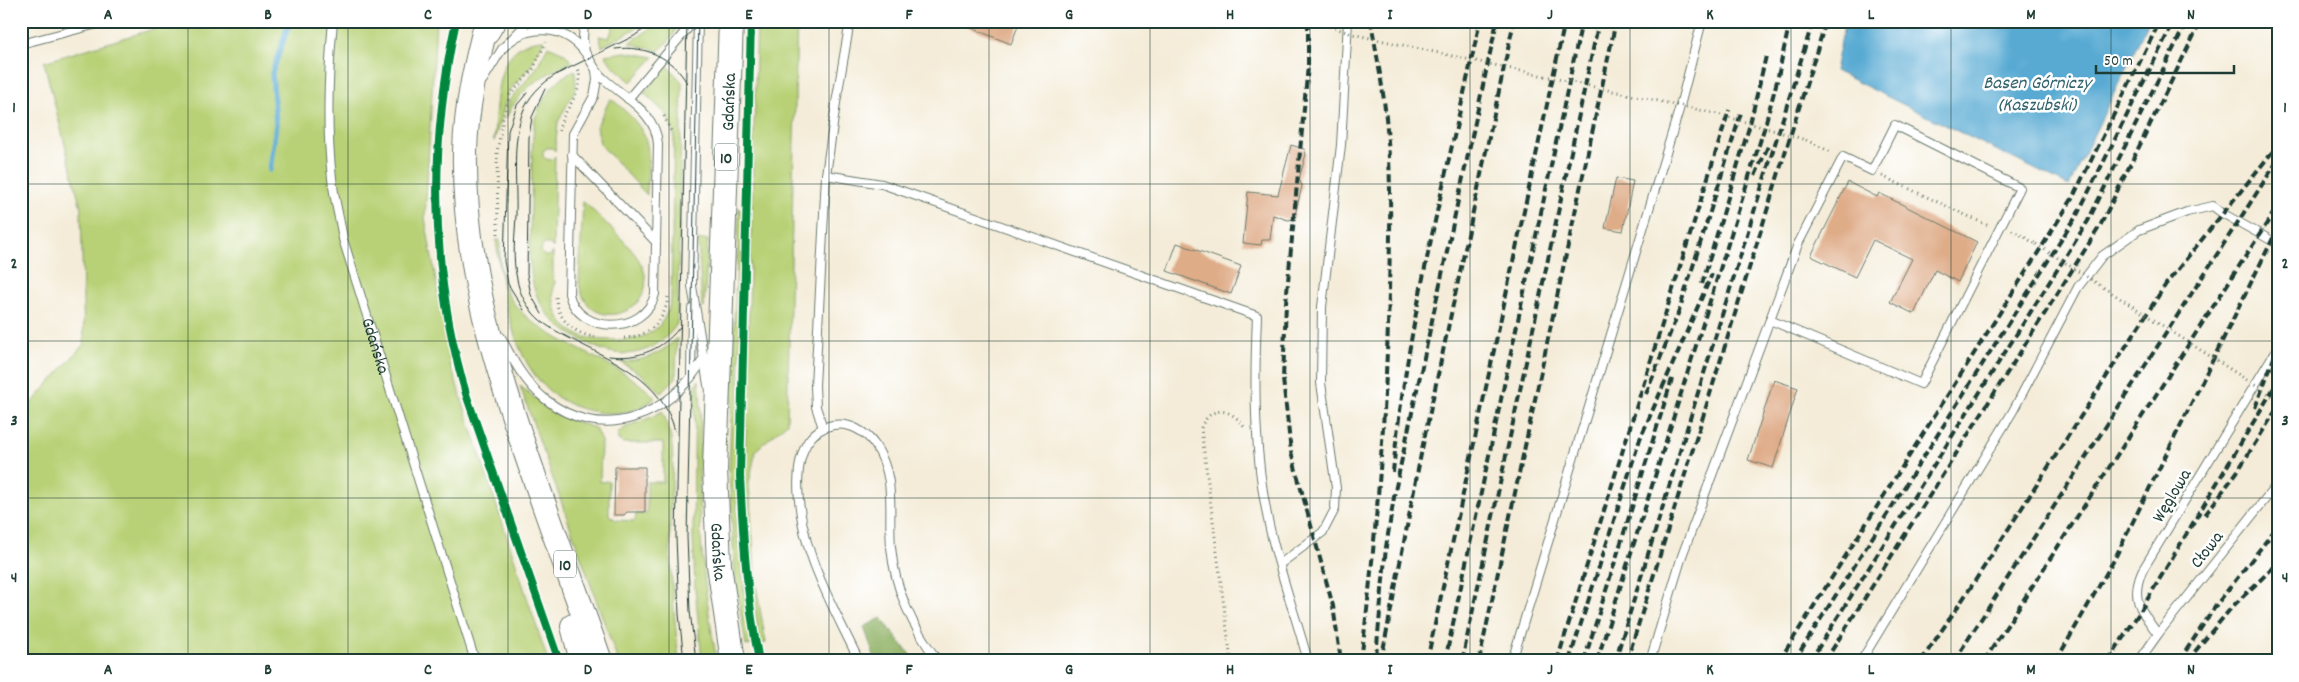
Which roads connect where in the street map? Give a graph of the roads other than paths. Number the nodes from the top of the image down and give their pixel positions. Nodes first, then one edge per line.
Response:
1 (108, 21) edge
2 (333, 21) edge
3 (529, 21) edge
4 (584, 21) edge
5 (694, 21) edge
6 (698, 21) edge
7 (731, 21) edge
8 (850, 21) edge
9 (1348, 21) edge
10 (1702, 21) edge
11 (489, 23) edge
12 (21, 44) edge
13 (505, 46) junction
14 (588, 58) junction
15 (596, 70) junction
16 (628, 99) junction
17 (470, 101) junction
18 (572, 155) junction
19 (826, 175) junction
20 (656, 242) junction
21 (2278, 244) edge
22 (474, 270) junction
23 (692, 286) junction
24 (721, 293) junction
25 (1770, 320) junction
26 (2278, 347) edge
27 (704, 360) junction
28 (691, 378) junction
29 (823, 428) junction
30 (531, 467) junction
31 (715, 469) junction
32 (2278, 483) edge
33 (1280, 564) junction
34 (2158, 634) junction
35 (475, 661) edge
36 (582, 661) edge
37 (600, 661) edge
38 (733, 661) edge
39 (859, 661) edge
40 (938, 661) edge
41 (1308, 661) edge
42 (1512, 661) edge
43 (1650, 661) edge
44 (1861, 661) edge
45 (2139, 661) edge

1 - 12 lane
2 - 35 lane, Gdańska
3 - 13 lane
4 - 14 lane
5 - 16 lane
6 - 23 lane
7 - 24 main road, Gdańska / 10
8 - 19 lane
9 - 33 lane
10 - 42 lane
11 - 17 main road, 10
13 - 14 lane
13 - 17 lane
14 - 15 lane
15 - 16 lane
15 - 18 lane
16 - 20 lane
17 - 22 main road, 10
18 - 20 lane
18 - 20 lane
19 - 29 lane
19 - 33 lane
21 - 44 lane
22 - 28 lane
22 - 30 main road, 10
23 - 27 lane
23 - 28 lane
24 - 27 lane
24 - 31 main road, Gdańska / 10
25 - 25 lane
25 - 43 lane
26 - 34 lane, Węglowa
27 - 28 lane
27 - 31 lane
29 - 39 lane
29 - 40 lane
30 - 36 main road
30 - 37 main road, 10
31 - 38 main road, Gdańska / 10
32 - 34 lane, Cłowa
33 - 41 lane
34 - 45 lane

